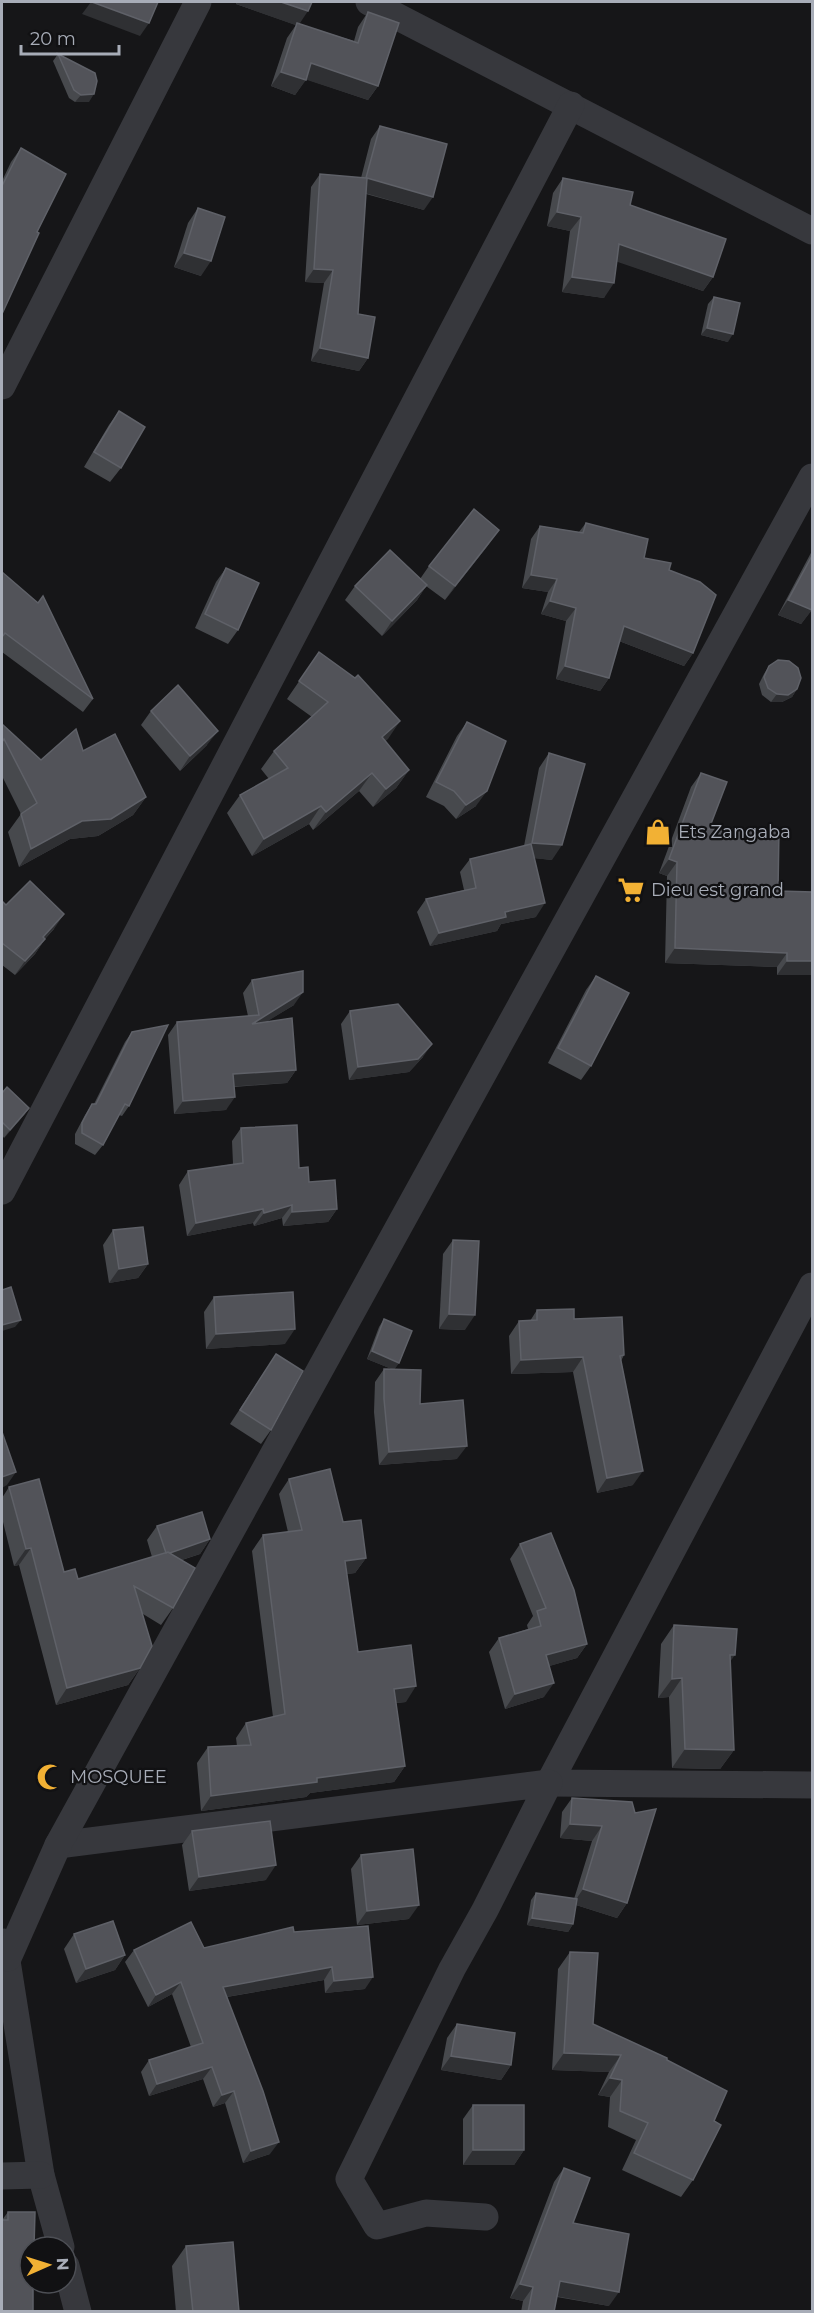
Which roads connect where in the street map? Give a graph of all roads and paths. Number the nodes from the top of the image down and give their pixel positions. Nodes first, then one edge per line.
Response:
1 (198, 2) edge
2 (369, 2) edge
3 (570, 105) junction
4 (813, 231) edge
5 (2, 386) edge
6 (813, 477) edge
7 (2, 1191) edge
8 (813, 1287) edge
9 (549, 1783) junction
10 (813, 1785) edge
11 (58, 1845) junction
12 (5, 1945) edge
13 (41, 2175) junction
14 (2, 2176) edge
15 (485, 2217) dead end
16 (58, 2235) edge
17 (74, 2295) edge
18 (78, 2312) edge

1 - 5 street
2 - 3 street
3 - 4 street
3 - 7 street
6 - 11 street
8 - 9 street
9 - 10 street
9 - 11 street
9 - 15 street
11 - 12 street
12 - 13 street
13 - 14 street
13 - 16 street
17 - 18 street

